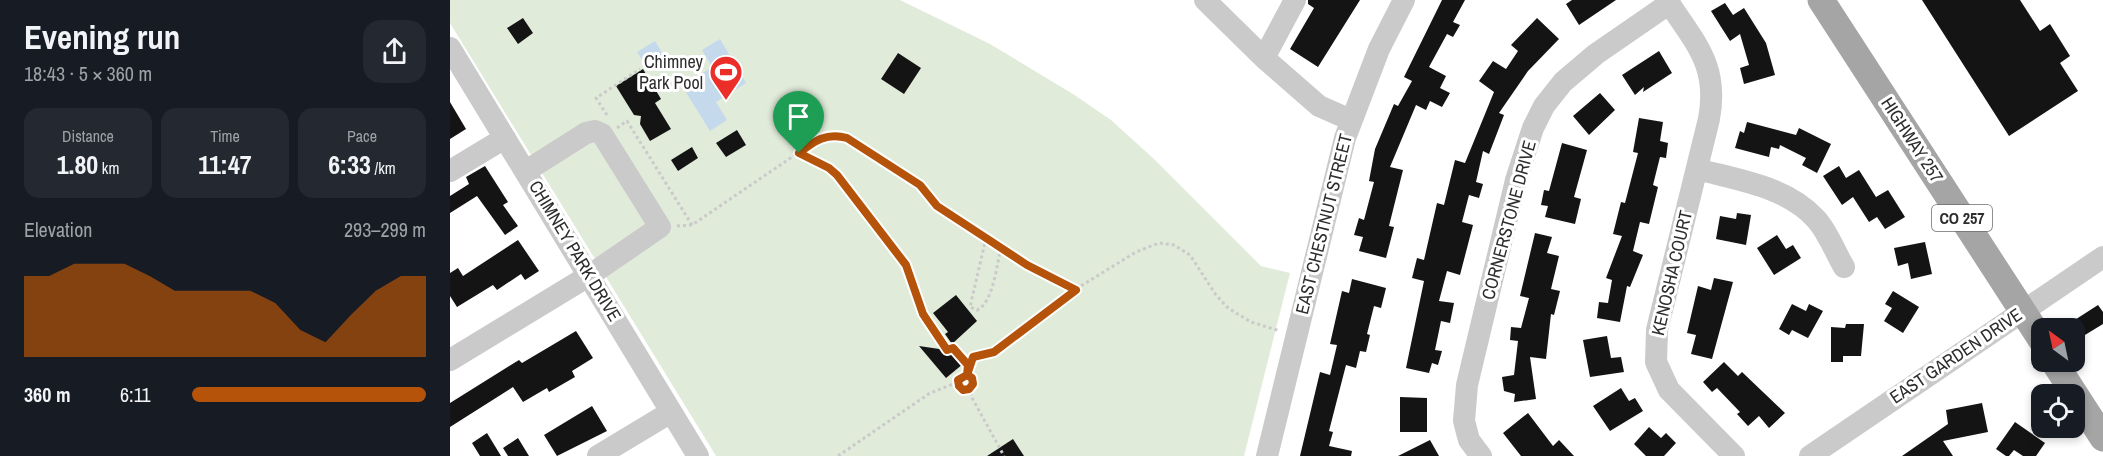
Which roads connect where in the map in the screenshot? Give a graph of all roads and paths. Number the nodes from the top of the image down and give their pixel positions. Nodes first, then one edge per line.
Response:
1 (1205, 0) edge
2 (1295, 0) edge
3 (1404, 0) edge
4 (1821, 0) edge
5 (1668, 2) edge
6 (450, 48) edge
7 (1264, 57) junction
8 (640, 69) dead end
9 (1351, 120) junction
10 (505, 138) junction
11 (799, 153) junction
12 (1696, 169) junction
13 (450, 171) edge
14 (526, 171) junction
15 (692, 225) junction
16 (660, 227) junction
17 (986, 238) junction
18 (1001, 248) junction
19 (1844, 267) dead end
20 (2099, 268) edge
21 (590, 275) junction
22 (1076, 290) junction
23 (2022, 310) junction
24 (2031, 324) edge
25 (1296, 334) junction
26 (450, 360) edge
27 (968, 365) junction
28 (2060, 372) edge
29 (967, 375) junction
30 (958, 382) junction
31 (969, 389) junction
32 (671, 412) junction
33 (2103, 438) edge
34 (598, 456) edge
35 (699, 456) edge
36 (838, 456) edge
37 (1004, 456) edge
38 (1267, 456) edge
39 (1481, 456) edge
40 (1734, 456) edge
41 (1810, 456) edge

1 - 7 street
2 - 7 street
3 - 9 street, EAST CHESTNUT STREET
4 - 23 main road, HIGHWAY 257 / CO 257
5 - 12 street, KENOSHA COURT
5 - 39 street, CORNERSTONE DRIVE
6 - 10 street, CHIMNEY PARK DRIVE
7 - 9 street
8 - 15 path
9 - 25 street, EAST CHESTNUT STREET
10 - 13 street
10 - 14 street, CHIMNEY PARK DRIVE
11 - 15 path
11 - 17 path
11 - 27 path
12 - 19 street
12 - 40 street, KENOSHA COURT
14 - 16 street
14 - 21 street, CHIMNEY PARK DRIVE
15 - 16 path
16 - 21 street
17 - 18 path
17 - 18 path
18 - 22 path
20 - 23 street, EAST GARDEN DRIVE
21 - 26 street
21 - 32 street, CHIMNEY PARK DRIVE
22 - 25 path
22 - 27 path
23 - 24 main road, HIGHWAY 257 / CO 257
23 - 41 street, EAST GARDEN DRIVE
25 - 38 street, EAST CHESTNUT STREET
27 - 29 path
28 - 33 main road
29 - 30 path
29 - 31 path
30 - 31 path
30 - 36 path
31 - 37 path
32 - 34 street
32 - 35 street, CHIMNEY PARK DRIVE

